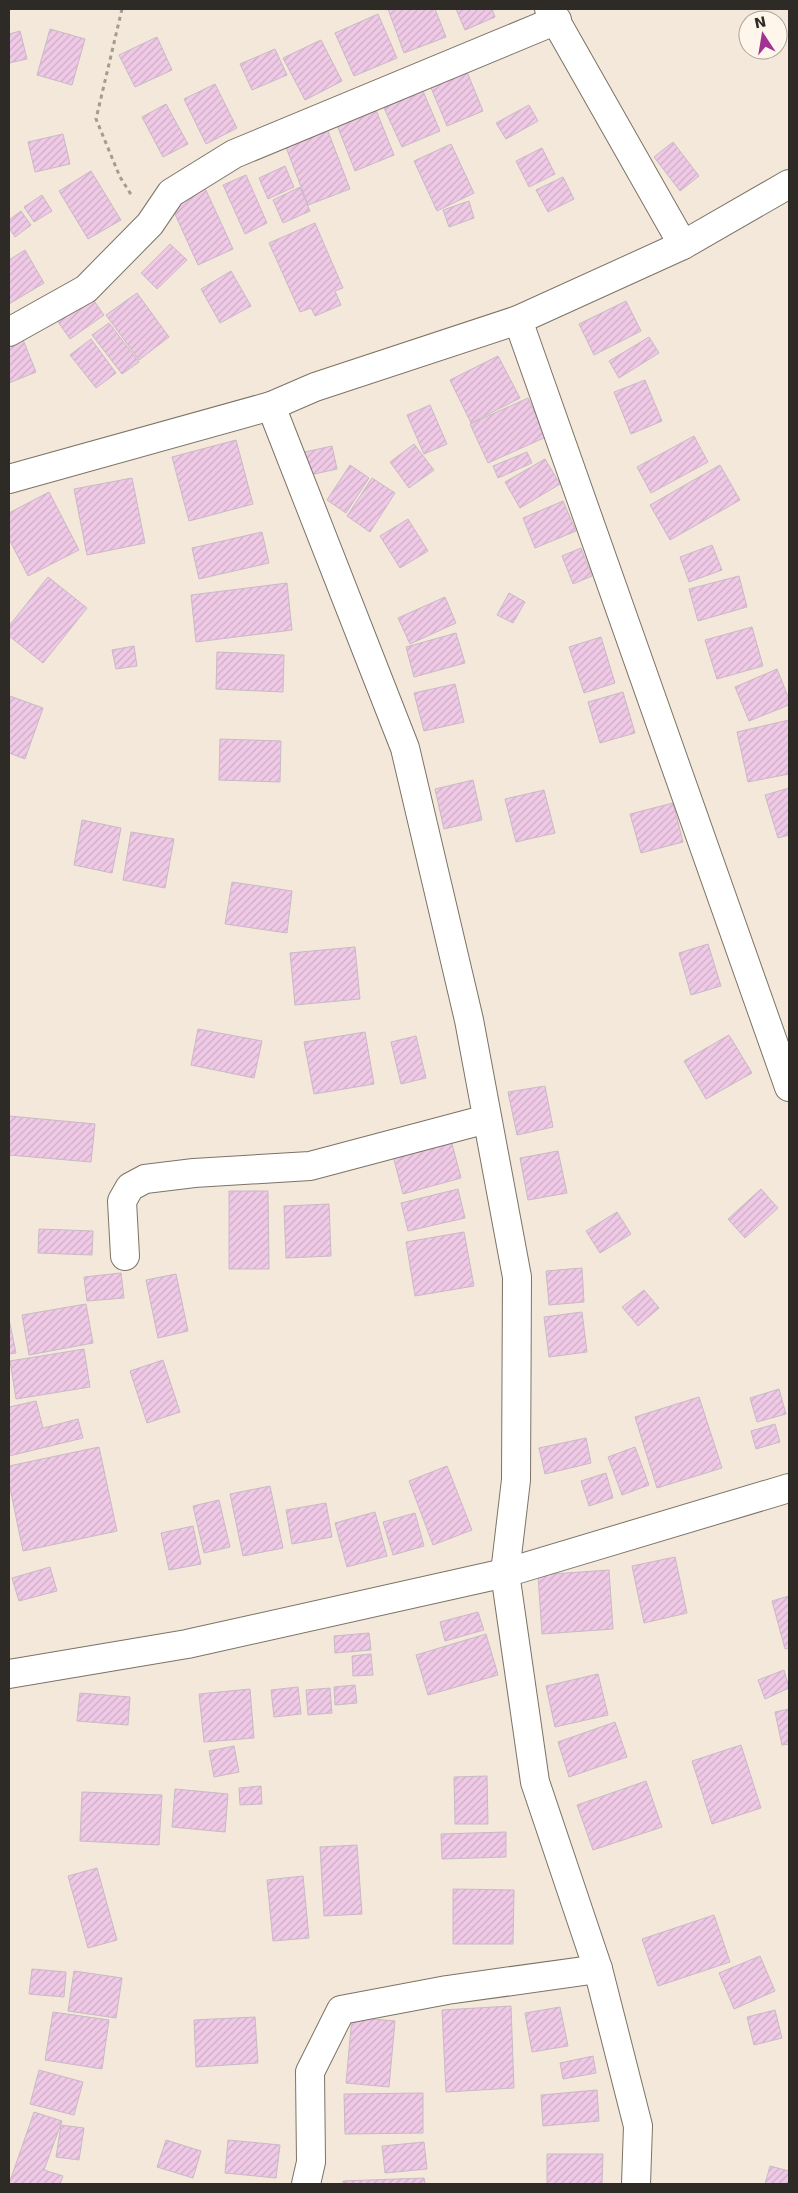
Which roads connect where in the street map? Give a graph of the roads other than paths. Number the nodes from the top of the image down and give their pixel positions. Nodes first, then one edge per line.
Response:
1 (553, 14) edge
2 (789, 184) edge
3 (683, 245) junction
4 (518, 320) junction
5 (9, 332) edge
6 (271, 406) junction
7 (9, 479) edge
8 (789, 1087) edge
9 (487, 1119) junction
10 (125, 1256) dead end
11 (789, 1488) edge
12 (505, 1573) junction
13 (9, 1674) edge
14 (598, 1969) junction
15 (306, 2184) edge
16 (636, 2184) edge

1 - 3 street
1 - 5 street
2 - 3 street
3 - 4 street
4 - 6 street
4 - 8 street
6 - 7 street
6 - 9 street
9 - 10 street
9 - 12 street
11 - 12 street
12 - 13 street
12 - 14 street
14 - 15 street
14 - 16 street

